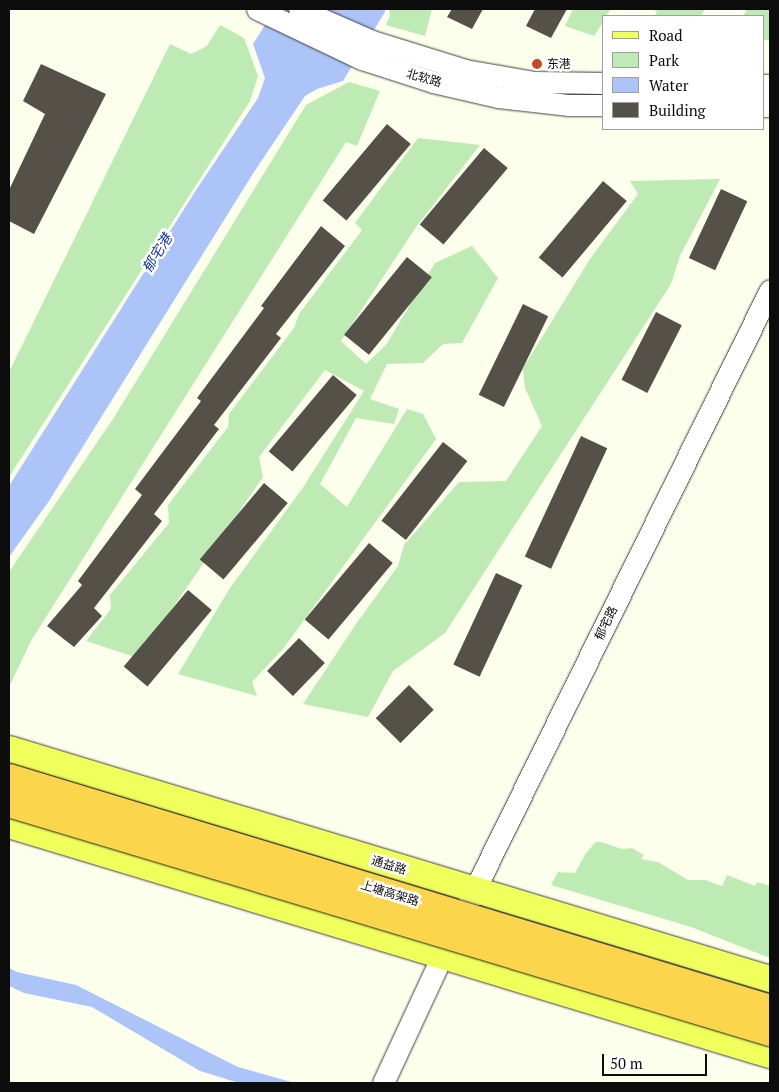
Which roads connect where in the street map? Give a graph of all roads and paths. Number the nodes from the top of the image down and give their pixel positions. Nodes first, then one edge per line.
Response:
1 (298, 9) edge
2 (262, 11) edge
3 (367, 50) junction
4 (602, 83) edge
5 (602, 105) edge
6 (770, 290) edge
7 (9, 749) edge
8 (9, 778) edge
9 (9, 803) edge
10 (9, 825) edge
11 (474, 891) junction
12 (442, 956) junction
13 (770, 980) edge
14 (770, 1009) edge
15 (770, 1032) edge
16 (770, 1055) edge
17 (383, 1083) edge

1 - 3 street, 北软路
2 - 3 street, 北软路
3 - 4 street, 北软路
3 - 5 street, 北软路
6 - 11 street, 郁宅路
7 - 11 main road, 通益路
8 - 14 highway, 上塘高架路, bridge
9 - 15 highway, 上塘高架路, bridge
10 - 12 main road
11 - 12 street, 郁宅路
11 - 13 main road, 通益路
12 - 16 main road
12 - 17 street, 郁宅路

